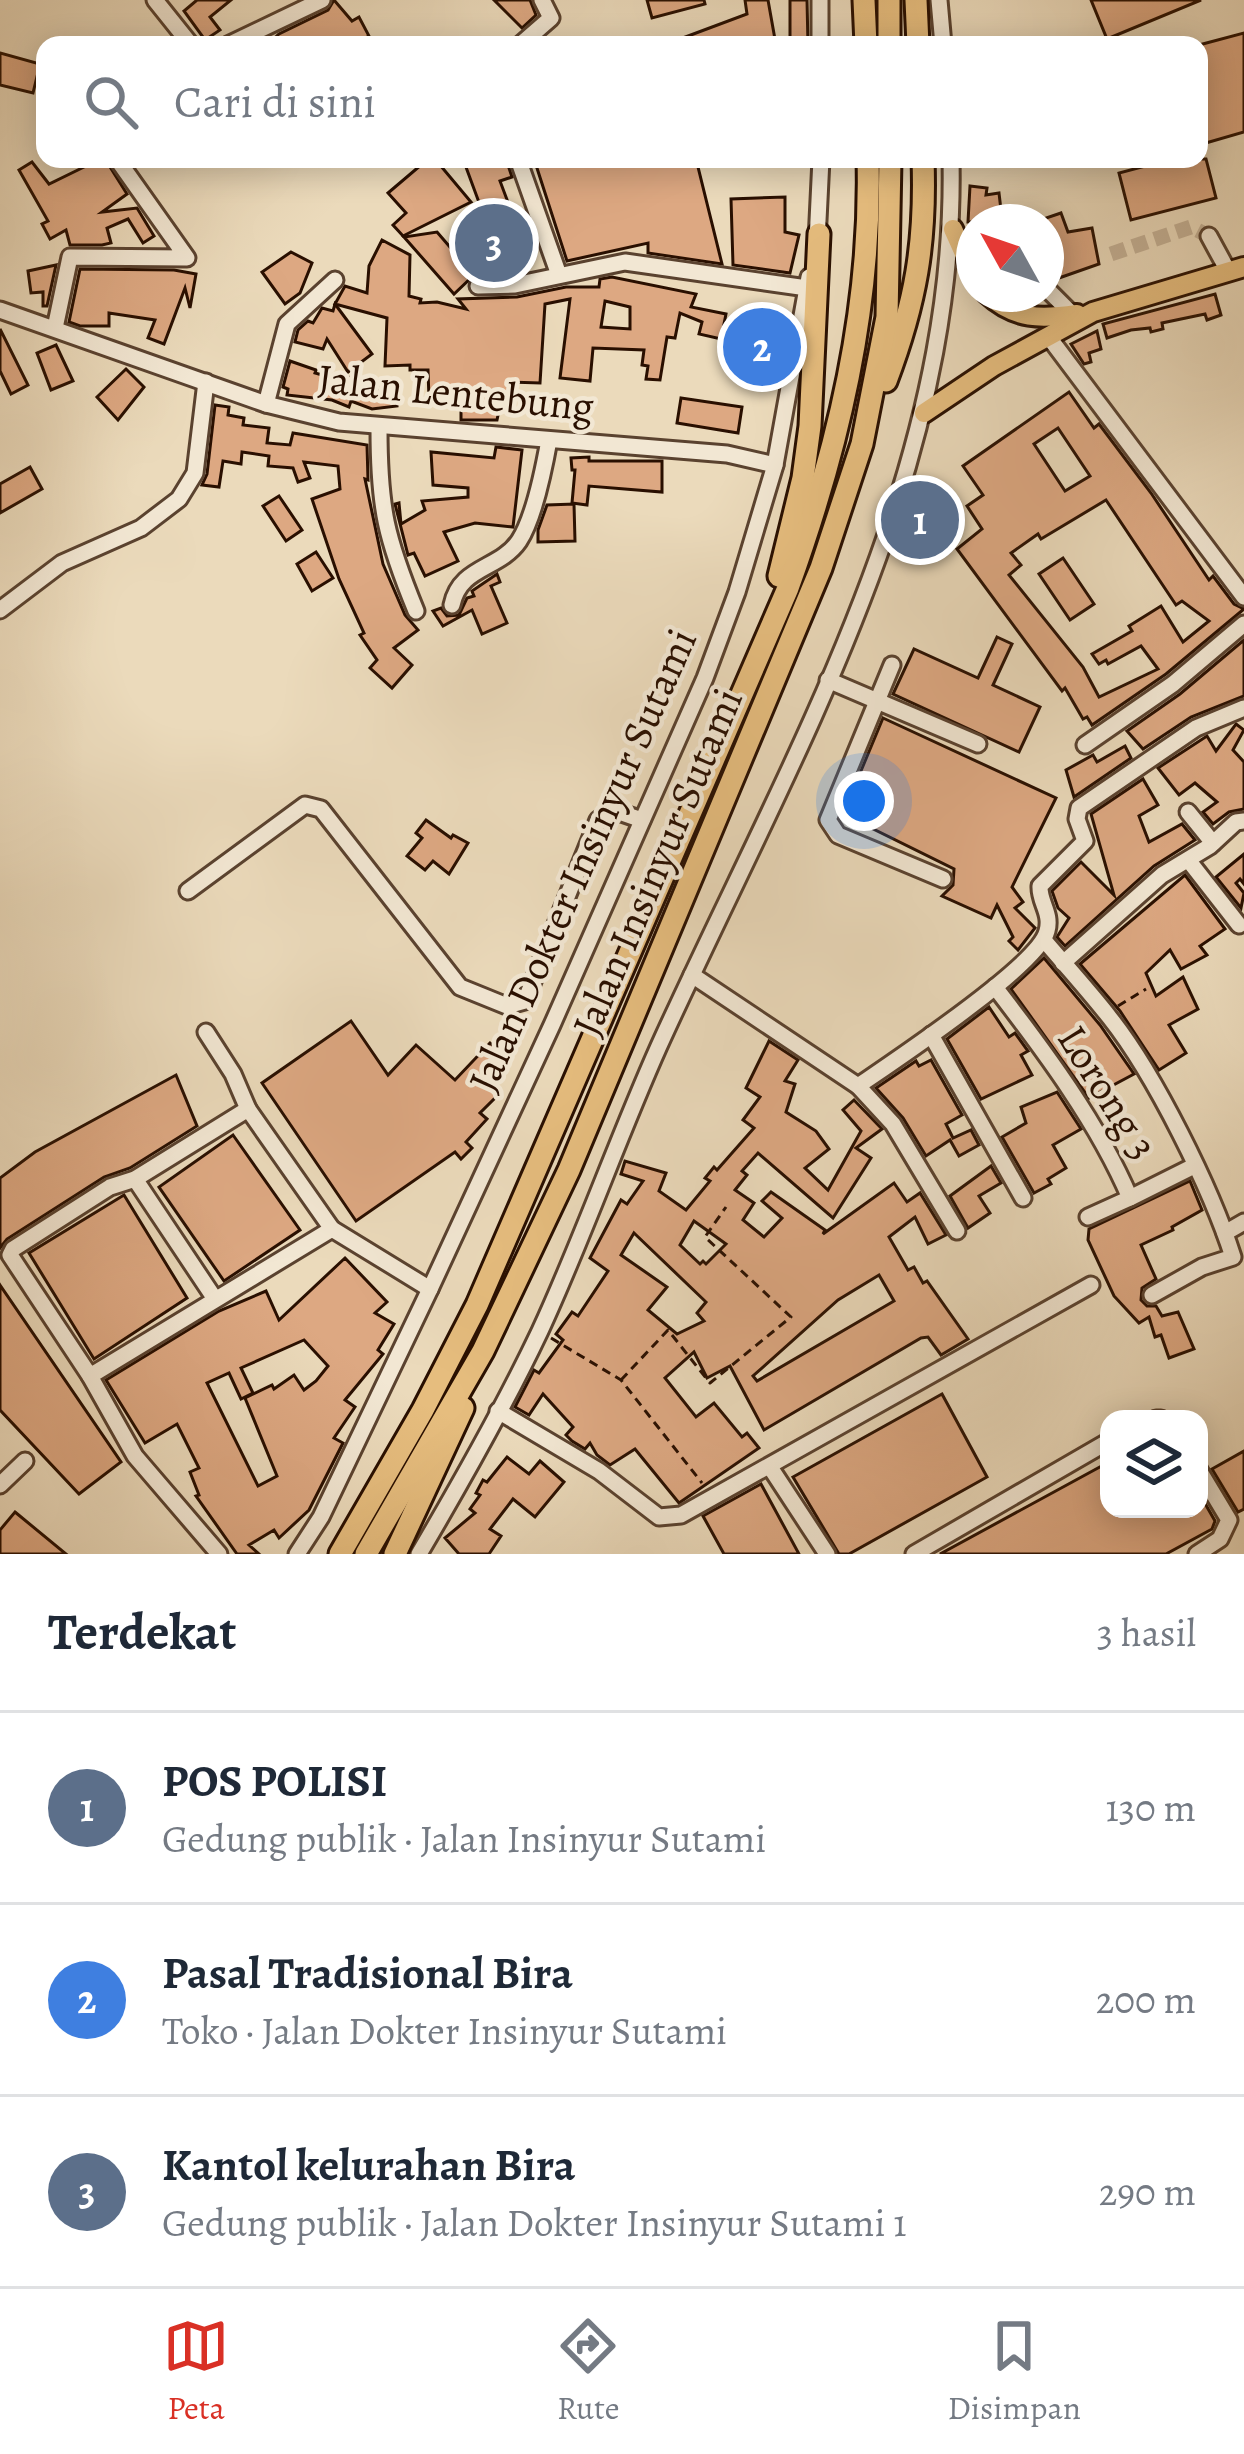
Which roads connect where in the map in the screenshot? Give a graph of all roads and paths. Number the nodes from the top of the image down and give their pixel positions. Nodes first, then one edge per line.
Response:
1 (155, 0) edge
2 (322, 0) edge
3 (542, 0) edge
4 (820, 0) edge
5 (864, 0) edge
6 (889, 0) edge
7 (916, 0) edge
8 (939, 0) edge
9 (184, 36) edge
10 (247, 36) edge
11 (530, 36) edge
12 (820, 36) edge
13 (866, 36) edge
14 (889, 36) edge
15 (918, 36) edge
16 (943, 36) edge
17 (123, 168) edge
18 (521, 168) edge
19 (821, 168) edge
20 (868, 168) edge
21 (890, 168) edge
22 (923, 168) edge
23 (951, 168) edge
24 (953, 229) junction
25 (819, 234) junction
26 (956, 236) edge
27 (1209, 236) dead end
28 (1236, 269) edge
29 (559, 274) junction
30 (335, 280) dead end
31 (478, 286) dead end
32 (807, 288) junction
33 (1064, 301) edge
34 (0, 310) edge
35 (1011, 312) edge
36 (1083, 314) junction
37 (55, 328) junction
38 (1048, 336) junction
39 (206, 382) junction
40 (266, 404) junction
41 (924, 412) junction
42 (379, 429) junction
43 (549, 440) junction
44 (862, 444) junction
45 (775, 465) junction
46 (1244, 597) edge
47 (452, 605) dead end
48 (0, 610) edge
49 (416, 611) dead end
50 (1244, 624) edge
51 (892, 664) dead end
52 (827, 680) junction
53 (877, 700) junction
54 (740, 703) junction
55 (1244, 708) edge
56 (978, 745) dead end
57 (1085, 745) dead end
58 (1188, 812) dead end
59 (642, 820) junction
60 (1244, 821) edge
61 (1213, 843) junction
62 (1189, 860) junction
63 (943, 879) dead end
64 (188, 891) dead end
65 (1239, 925) dead end
66 (1044, 940) junction
67 (1063, 963) junction
68 (692, 975) junction
69 (995, 987) junction
70 (1146, 989) dead end
71 (1106, 1013) junction
72 (206, 1032) dead end
73 (932, 1035) junction
74 (858, 1086) junction
75 (248, 1109) junction
76 (1194, 1166) junction
77 (135, 1179) junction
78 (1022, 1198) dead end
79 (1130, 1198) junction
80 (726, 1207) dead end
81 (1088, 1217) dead end
82 (1244, 1222) edge
83 (332, 1229) junction
84 (957, 1231) dead end
85 (1225, 1233) junction
86 (1238, 1255) edge
87 (1091, 1285) dead end
88 (430, 1289) junction
89 (1152, 1295) dead end
90 (215, 1299) junction
91 (540, 1330) junction
92 (483, 1351) junction
93 (90, 1376) junction
94 (621, 1380) junction
95 (498, 1411) junction
96 (1100, 1446) edge
97 (26, 1462) dead end
98 (770, 1467) junction
99 (0, 1485) edge
100 (1208, 1485) edge
101 (714, 1498) junction
102 (219, 1554) edge
103 (296, 1554) edge
104 (340, 1554) edge
105 (365, 1554) edge
106 (395, 1554) edge
107 (419, 1554) edge
108 (826, 1554) edge
109 (914, 1554) edge
110 (1197, 1554) edge

1 - 9 street
2 - 10 street
3 - 11 street
4 - 12 street
5 - 13 highway
6 - 14 highway
7 - 15 highway
8 - 16 street
17 - 37 street
18 - 29 street
19 - 25 street, Jalan Dokter Insinyur Sutami
20 - 54 highway, Jalan Insinyur Sutami
21 - 44 highway, Jalan Insinyur Sutami
22 - 44 highway
23 - 24 street
24 - 26 main road
24 - 41 street
25 - 32 street, Jalan Dokter Insinyur Sutami
25 - 54 highway
27 - 28 street
28 - 36 main road
29 - 31 street
29 - 32 street
30 - 40 street
32 - 45 street, Jalan Dokter Insinyur Sutami
33 - 36 street
34 - 37 street, Jalan Lentebung
35 - 36 main road
36 - 38 main road
37 - 39 street, Jalan Lentebung
38 - 41 main road
38 - 46 street
39 - 40 street, Jalan Lentebung
39 - 48 street
40 - 42 street, Jalan Lentebung
41 - 52 street
42 - 43 street, Jalan Lentebung
42 - 49 street
43 - 45 street, Jalan Lentebung
43 - 47 street
44 - 92 highway, Jalan Insinyur Sutami
45 - 59 street, Jalan Dokter Insinyur Sutami
50 - 57 street
51 - 53 street
52 - 53 street
52 - 68 street
53 - 56 street
53 - 63 street
54 - 104 highway, Jalan Insinyur Sutami
55 - 66 street
58 - 61 street
59 - 64 street
59 - 88 street, Jalan Dokter Insinyur Sutami
60 - 61 street
61 - 62 street
62 - 65 street
62 - 67 street
66 - 67 street
66 - 69 street
67 - 71 street
68 - 74 street
68 - 91 street
69 - 73 street
69 - 79 street, Lorong 3
70 - 71 path
71 - 76 street
72 - 75 street
73 - 74 street
73 - 78 street
74 - 84 street
75 - 77 street
75 - 83 street
76 - 79 street
76 - 85 street
77 - 90 street
77 - 93 street
79 - 81 street, Lorong 3
80 - 94 path
82 - 85 street
83 - 88 street
83 - 90 street
85 - 86 street
86 - 89 street
87 - 98 street
88 - 103 street, Jalan Dokter Insinyur Sutami
90 - 93 street
91 - 94 path
91 - 95 street
92 - 105 highway, Jalan Insinyur Sutami
92 - 106 highway
93 - 102 street
94 - 101 path
95 - 101 street
95 - 107 street
96 - 109 street
97 - 99 street
98 - 101 street
98 - 108 street
100 - 110 street

